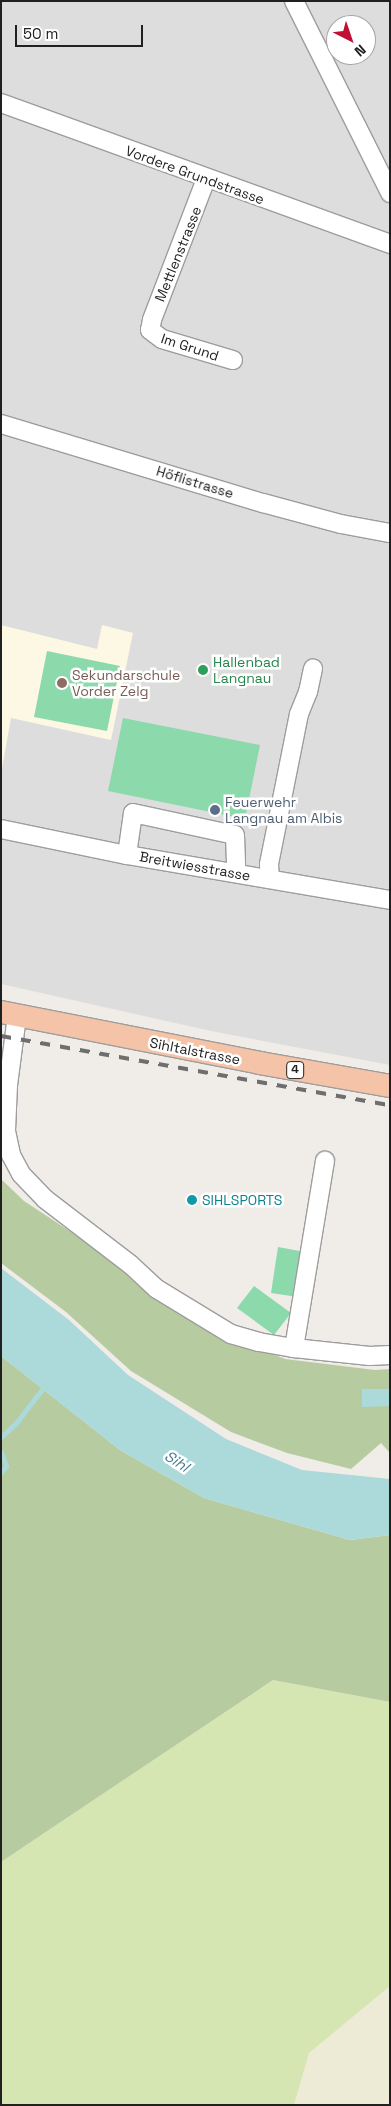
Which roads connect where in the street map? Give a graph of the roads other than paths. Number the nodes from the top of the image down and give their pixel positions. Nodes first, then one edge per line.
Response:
1 (294, 1) edge
2 (1, 103) edge
3 (206, 179) junction
4 (390, 193) edge
5 (390, 244) edge
6 (150, 330) joint
7 (233, 360) dead end
8 (1, 424) edge
9 (390, 532) edge
10 (313, 669) dead end
11 (1, 829) edge
12 (127, 854) junction
13 (236, 874) junction
14 (270, 879) junction
15 (390, 900) edge
16 (9, 1014) edge
17 (390, 1086) edge
18 (325, 1161) dead end
19 (294, 1348) junction
20 (390, 1355) edge

1 - 4 street
2 - 3 street, Vordere Grundstrasse
3 - 5 street, Vordere Grundstrasse
3 - 6 street, Mettlenstrasse
6 - 7 street, Im Grund
8 - 9 street, Höflistrasse
10 - 14 street
11 - 12 street, Breitwiesstrasse
12 - 13 street, Breitwiesstrasse
12 - 13 street
13 - 14 street, Breitwiesstrasse
14 - 15 street, Breitwiesstrasse
16 - 17 main road, Sihltalstrasse / 4
16 - 19 street
18 - 19 street
19 - 20 street

